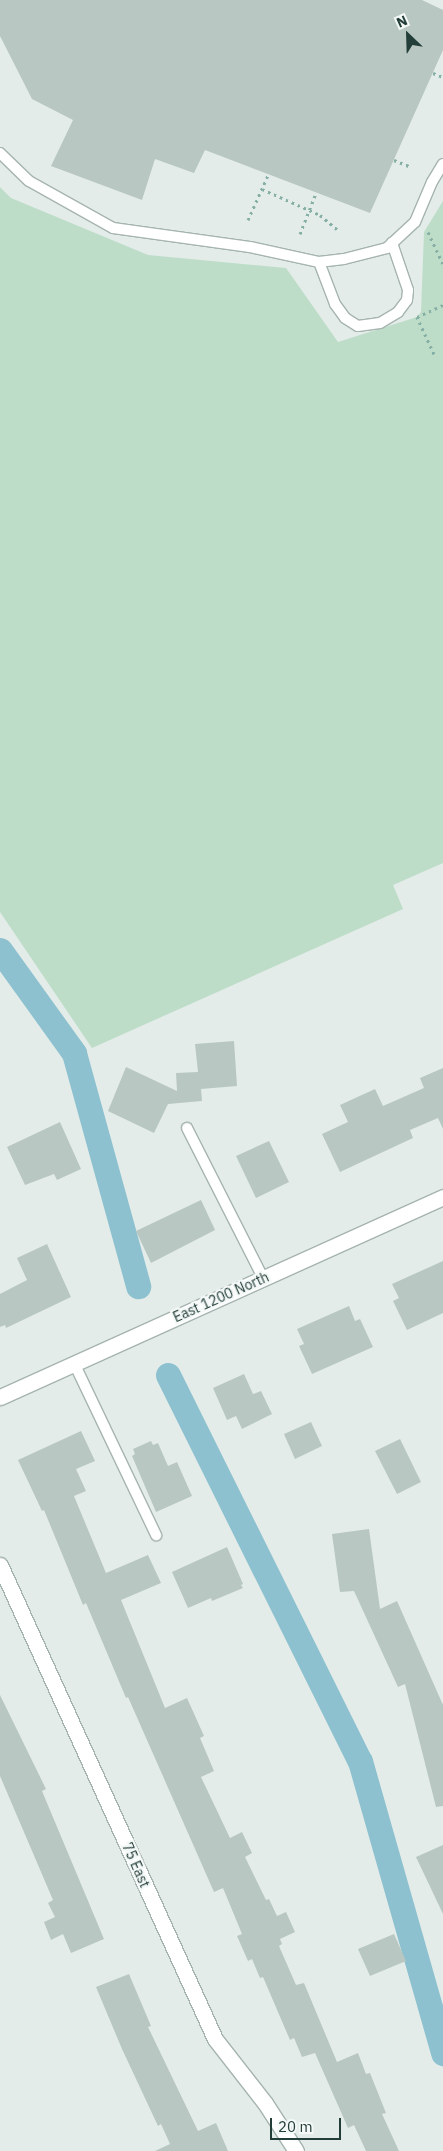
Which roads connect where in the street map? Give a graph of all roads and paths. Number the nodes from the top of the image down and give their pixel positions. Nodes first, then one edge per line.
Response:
1 (432, 73) dead end
2 (443, 77) edge
3 (0, 153) edge
4 (394, 160) dead end
5 (443, 164) edge
6 (409, 166) dead end
7 (268, 174) dead end
8 (262, 189) junction
9 (316, 193) dead end
10 (309, 210) junction
11 (248, 220) dead end
12 (428, 231) dead end
13 (340, 232) dead end
14 (300, 234) dead end
15 (392, 243) junction
16 (319, 262) junction
17 (443, 264) edge
18 (443, 305) edge
19 (434, 354) dead end
20 (187, 1128) dead end
21 (443, 1197) edge
22 (263, 1278) junction
23 (74, 1363) junction
24 (0, 1397) edge
25 (156, 1535) dead end
26 (0, 1565) edge
27 (296, 2151) edge

1 - 2 path
3 - 16 lane
4 - 6 path
5 - 15 lane
7 - 8 path
8 - 10 path
8 - 11 path
9 - 10 path
10 - 13 path
10 - 14 path
12 - 17 path
15 - 16 lane
15 - 16 lane
18 - 19 path
20 - 22 lane
21 - 22 street, East 1200 North
22 - 23 street, East 1200 North
23 - 24 street, East 1200 North
23 - 25 lane
26 - 27 street, 75 East

